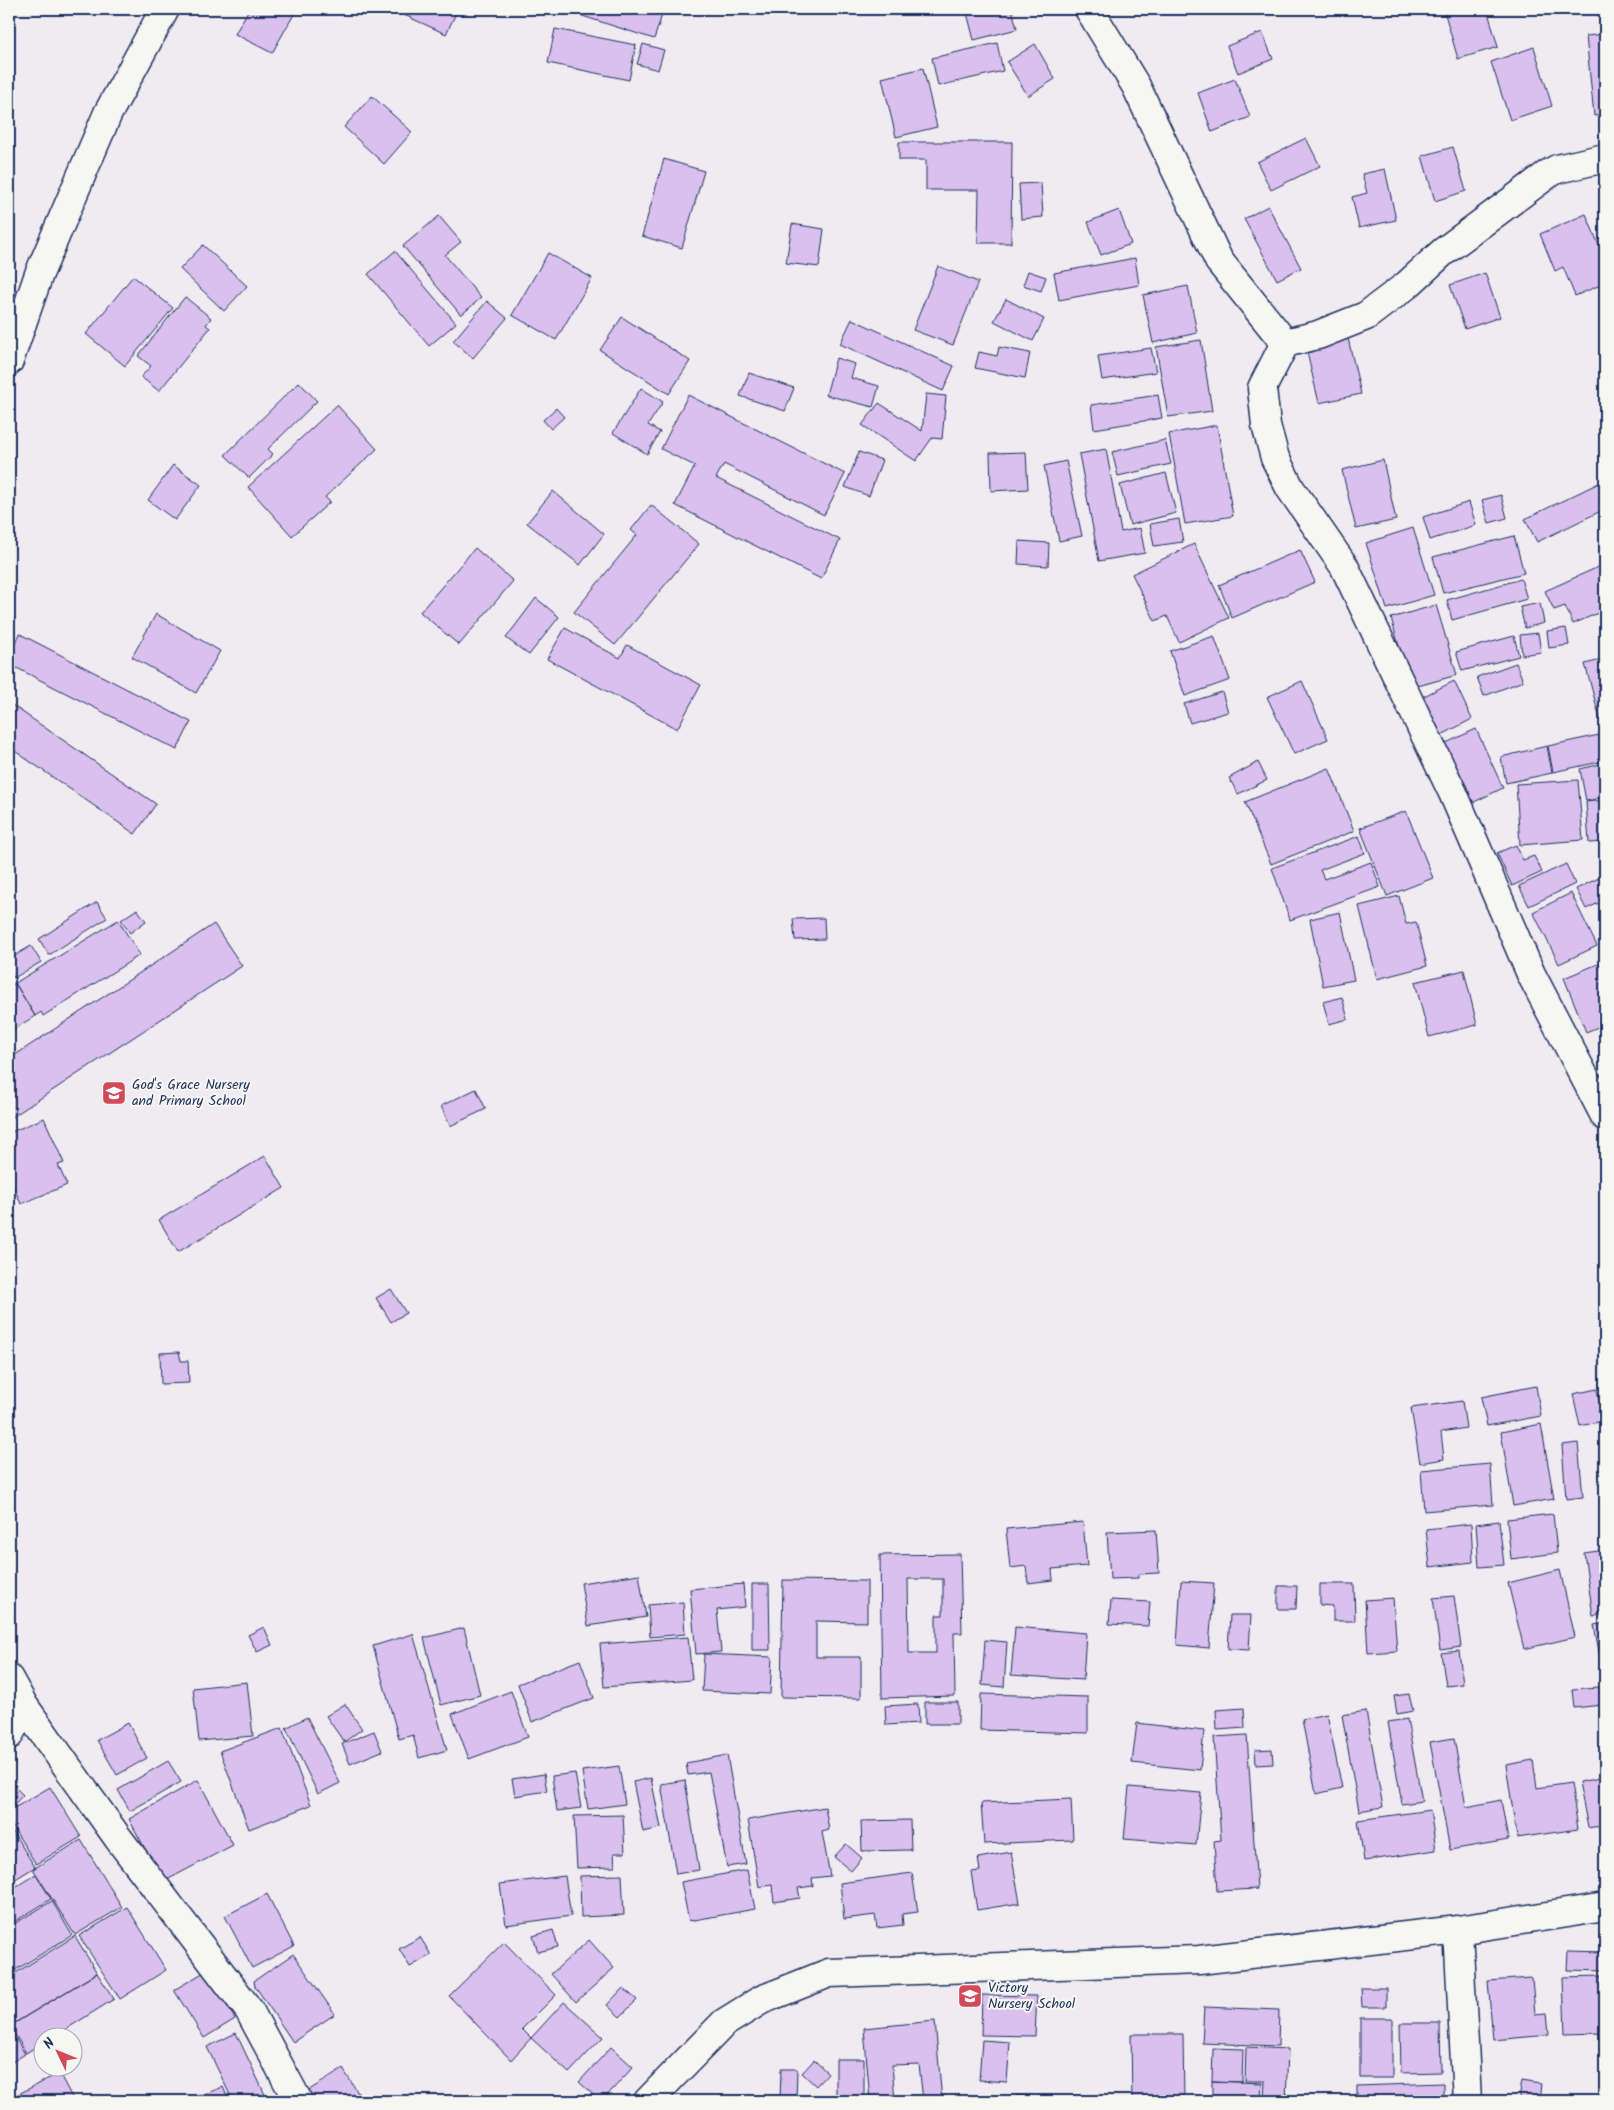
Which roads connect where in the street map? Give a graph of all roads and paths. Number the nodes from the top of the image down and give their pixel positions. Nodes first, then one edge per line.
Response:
1 (165, 9) edge
2 (1089, 9) edge
3 (1605, 158) edge
4 (1285, 343) junction
5 (9, 361) edge
6 (1605, 1116) edge
7 (9, 1679) edge
8 (24, 1706) junction
9 (9, 1735) edge
10 (1605, 1907) edge
11 (1458, 1930) junction
12 (298, 2101) edge
13 (648, 2101) edge
14 (1467, 2101) edge

1 - 5 street
2 - 4 street
3 - 4 street
4 - 6 street
7 - 8 street
8 - 9 street
8 - 12 street
10 - 11 street
11 - 13 street
11 - 14 street

